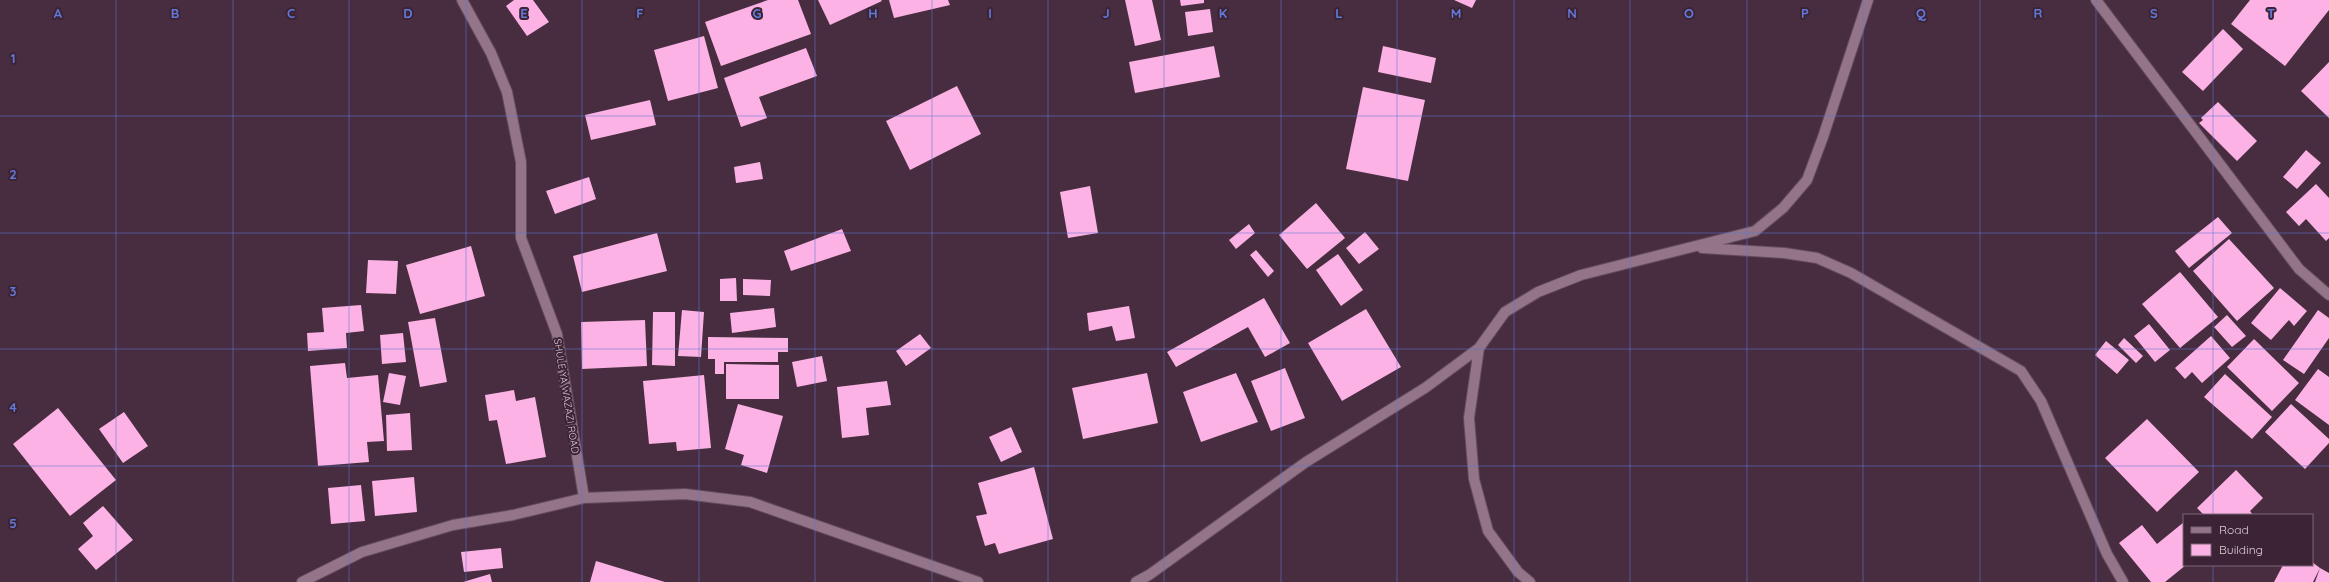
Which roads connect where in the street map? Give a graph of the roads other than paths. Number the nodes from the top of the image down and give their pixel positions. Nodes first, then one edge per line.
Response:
1 (462, 0) edge
2 (1868, 0) edge
3 (2096, 0) edge
4 (1693, 248) junction
5 (2329, 295) edge
6 (1479, 348) junction
7 (584, 498) junction
8 (302, 582) edge
9 (978, 582) edge
10 (1136, 582) edge
11 (1530, 582) edge
12 (2123, 582) edge

1 - 7 street, SHULE YA WAZAZI ROAD
2 - 4 street
3 - 5 street
4 - 6 street
4 - 12 street
6 - 10 street
6 - 11 street
7 - 8 street
7 - 9 street

